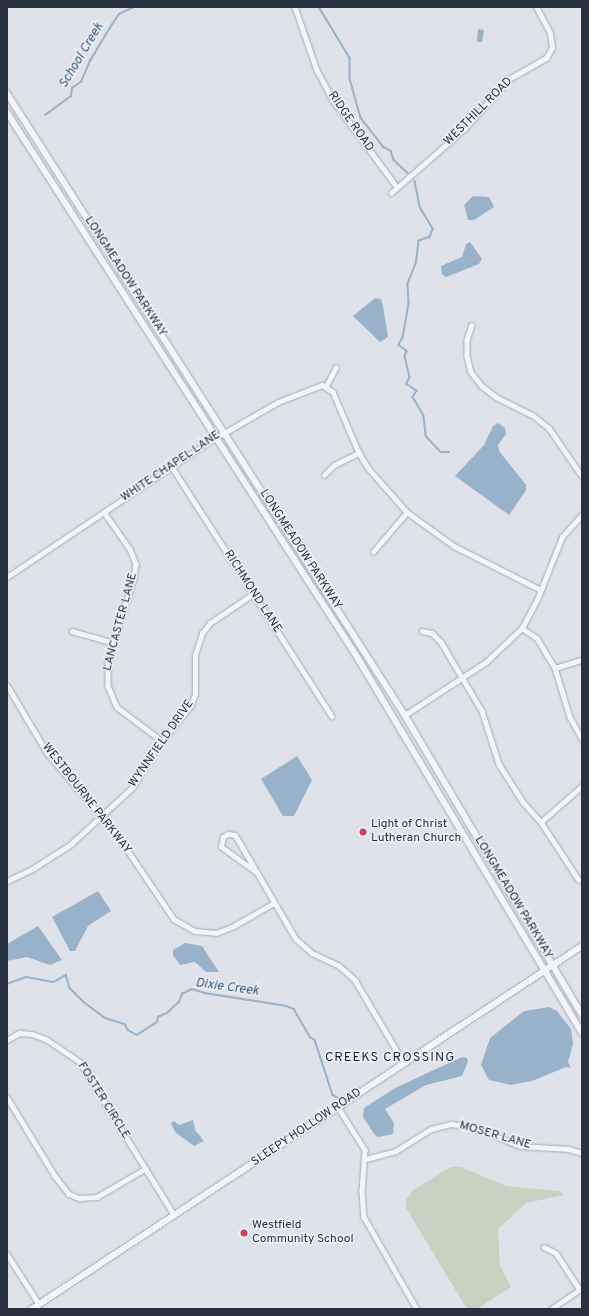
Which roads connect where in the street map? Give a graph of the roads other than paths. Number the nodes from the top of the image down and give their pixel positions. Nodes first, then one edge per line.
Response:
1 (295, 7) edge
2 (536, 7) edge
3 (7, 93) edge
4 (7, 112) edge
5 (397, 187) junction
6 (391, 193) dead end
7 (472, 325) dead end
8 (336, 367) dead end
9 (326, 386) junction
10 (224, 432) junction
11 (216, 437) junction
12 (359, 453) junction
13 (172, 466) junction
14 (324, 475) dead end
15 (582, 476) edge
16 (104, 512) junction
17 (407, 512) junction
18 (582, 515) edge
19 (373, 552) dead end
20 (7, 577) edge
21 (541, 590) junction
22 (253, 594) junction
23 (522, 628) junction
24 (72, 631) dead end
25 (422, 631) dead end
26 (114, 643) junction
27 (582, 660) edge
28 (555, 668) junction
29 (463, 678) junction
30 (7, 685) edge
31 (405, 715) junction
32 (332, 716) dead end
33 (582, 739) edge
34 (162, 741) junction
35 (582, 786) edge
36 (102, 816) junction
37 (541, 822) junction
38 (257, 873) junction
39 (579, 880) dead end
40 (7, 881) edge
41 (274, 903) junction
42 (582, 946) edge
43 (554, 966) junction
44 (546, 971) junction
45 (582, 1014) edge
46 (582, 1032) edge
47 (7, 1040) edge
48 (404, 1063) junction
49 (7, 1097) edge
50 (9, 1104) edge
51 (338, 1107) junction
52 (582, 1153) edge
53 (366, 1159) junction
54 (145, 1169) junction
55 (174, 1215) junction
56 (544, 1247) dead end
57 (7, 1254) edge
58 (581, 1289) edge
59 (39, 1304) junction
60 (32, 1309) edge
61 (417, 1309) edge
62 (551, 1309) edge

1 - 5 street, RIDGE ROAD
2 - 5 street, WESTHILL ROAD
3 - 10 street, LONGMEADOW PARKWAY
4 - 11 street, LONGMEADOW PARKWAY
5 - 6 street, WESTHILL ROAD
7 - 15 street
8 - 9 street
9 - 10 street, WHITE CHAPEL LANE
9 - 12 street
10 - 11 street, WHITE CHAPEL LANE
10 - 31 street, LONGMEADOW PARKWAY
11 - 13 street, WHITE CHAPEL LANE
11 - 44 street, LONGMEADOW PARKWAY
12 - 14 street
12 - 17 street
13 - 16 street, WHITE CHAPEL LANE
13 - 22 street, RICHMOND LANE
16 - 20 street, WHITE CHAPEL LANE
16 - 26 street, LANCASTER LANE
17 - 19 street
17 - 21 street
18 - 21 street
21 - 23 street
22 - 32 street, RICHMOND LANE
22 - 34 street, WYNNFIELD DRIVE
23 - 28 street
23 - 29 street
24 - 26 street
25 - 29 street
26 - 34 street, LANCASTER LANE
27 - 28 street
28 - 33 street
29 - 31 street
29 - 37 street
30 - 36 street, WESTBOURNE PARKWAY
31 - 43 street, LONGMEADOW PARKWAY
34 - 36 street, WYNNFIELD DRIVE
35 - 37 street
36 - 40 street, WYNNFIELD DRIVE
36 - 41 street, WESTBOURNE PARKWAY
37 - 39 street
38 - 38 street
38 - 41 street
41 - 48 street
42 - 43 street, SLEEPY HOLLOW ROAD
43 - 44 street, SLEEPY HOLLOW ROAD
43 - 45 street, LONGMEADOW PARKWAY
44 - 46 street, LONGMEADOW PARKWAY
44 - 48 street, SLEEPY HOLLOW ROAD
47 - 54 street, FOSTER CIRCLE
48 - 51 street, SLEEPY HOLLOW ROAD
49 - 50 street
50 - 54 street
51 - 53 street
51 - 55 street, SLEEPY HOLLOW ROAD
52 - 53 street, MOSER LANE
53 - 61 street
54 - 55 street, FOSTER CIRCLE
55 - 59 street, SLEEPY HOLLOW ROAD
56 - 58 street
57 - 59 street
58 - 62 street
59 - 60 street, SLEEPY HOLLOW ROAD

